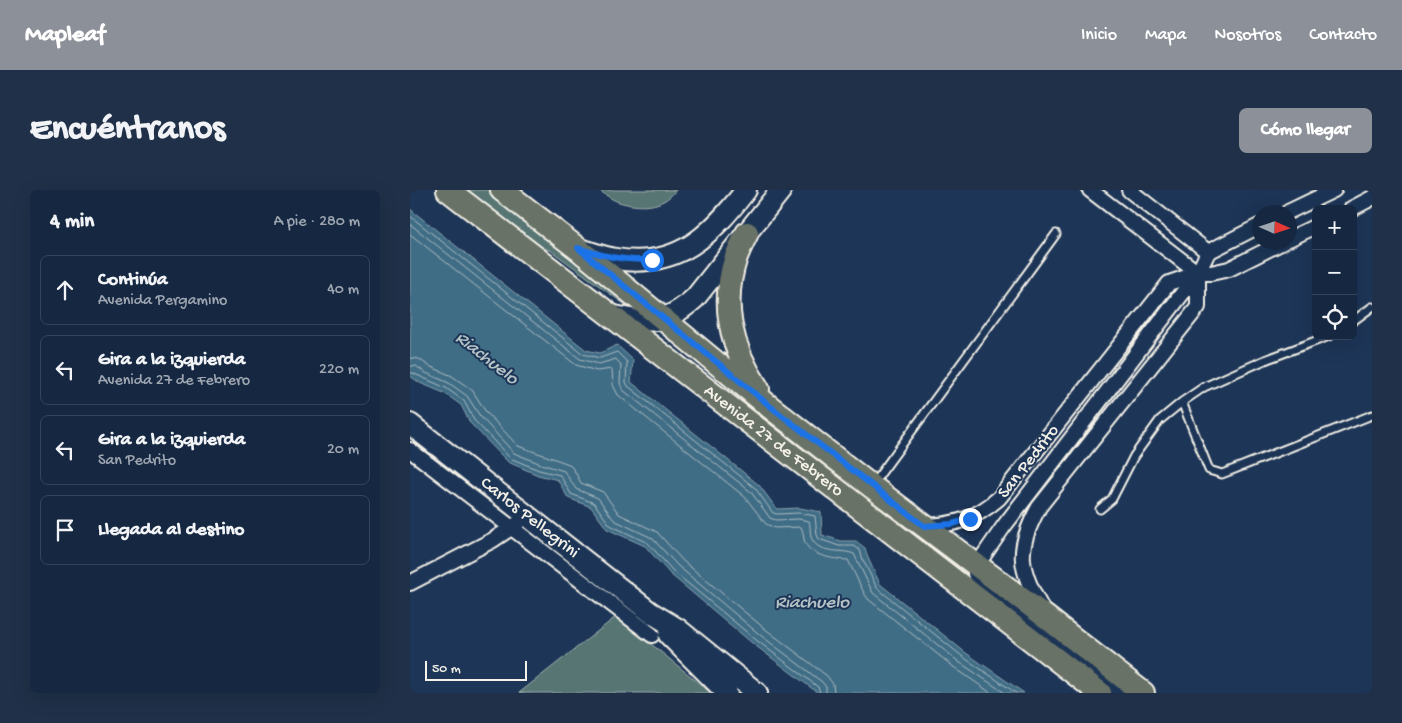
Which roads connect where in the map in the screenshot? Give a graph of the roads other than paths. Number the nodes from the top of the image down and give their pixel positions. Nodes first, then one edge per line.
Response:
1 (448, 190) edge
2 (502, 190) edge
3 (746, 190) edge
4 (781, 190) edge
5 (1090, 190) edge
6 (1129, 190) edge
7 (1334, 190) edge
8 (1372, 198) edge
9 (1357, 206) edge
10 (1297, 208) edge
11 (1312, 228) edge
12 (1252, 230) edge
13 (747, 233) junction
14 (1056, 234) dead end
15 (1297, 236) edge
16 (578, 248) junction
17 (1267, 250) edge
18 (1208, 252) junction
19 (1198, 273) junction
20 (1372, 307) edge
21 (610, 315) junction
22 (1357, 318) edge
23 (664, 319) junction
24 (1319, 340) edge
25 (1182, 402) junction
26 (770, 406) junction
27 (1372, 415) edge
28 (410, 424) edge
29 (410, 450) edge
30 (871, 486) junction
31 (1100, 509) dead end
32 (526, 515) junction
33 (924, 526) junction
34 (511, 529) junction
35 (977, 565) junction
36 (410, 583) edge
37 (650, 612) junction
38 (1047, 618) junction
39 (652, 635) dead end
40 (727, 693) edge
41 (757, 693) edge
42 (1100, 693) edge
43 (1121, 693) edge
44 (1143, 693) edge

1 - 21 main road, Avenida 27 de Febrero
2 - 16 main road, Avenida 27 de Febrero
3 - 16 main road
4 - 13 main road
5 - 19 street
6 - 18 street
7 - 10 street
8 - 9 street
11 - 15 street
12 - 18 street
13 - 23 main road
13 - 26 main road
14 - 30 lane
16 - 23 main road, Avenida 27 de Febrero
17 - 19 street, San Pedrito
18 - 19 street, San Pedrito
19 - 33 street, San Pedrito
19 - 35 street, San Pedrito
19 - 38 street, San Pedrito
20 - 22 lane
21 - 23 main road
21 - 42 main road, Avenida 27 de Febrero
23 - 26 main road, Avenida 27 de Febrero
24 - 25 lane
25 - 27 lane
25 - 31 lane
26 - 30 main road, Avenida 27 de Febrero
28 - 32 main road, Carlos Pellegrini
29 - 34 street, Carlos Pellegrini
30 - 33 main road, Avenida 27 de Febrero
32 - 34 street
32 - 37 main road, Carlos Pellegrini
33 - 35 main road, Avenida 27 de Febrero
34 - 36 street
34 - 39 street, Carlos Pellegrini
35 - 38 main road, Avenida 27 de Febrero
35 - 43 street
37 - 40 main road, Carlos Pellegrini
37 - 41 main road, Carlos Pellegrini
38 - 44 main road, Avenida 27 de Febrero

